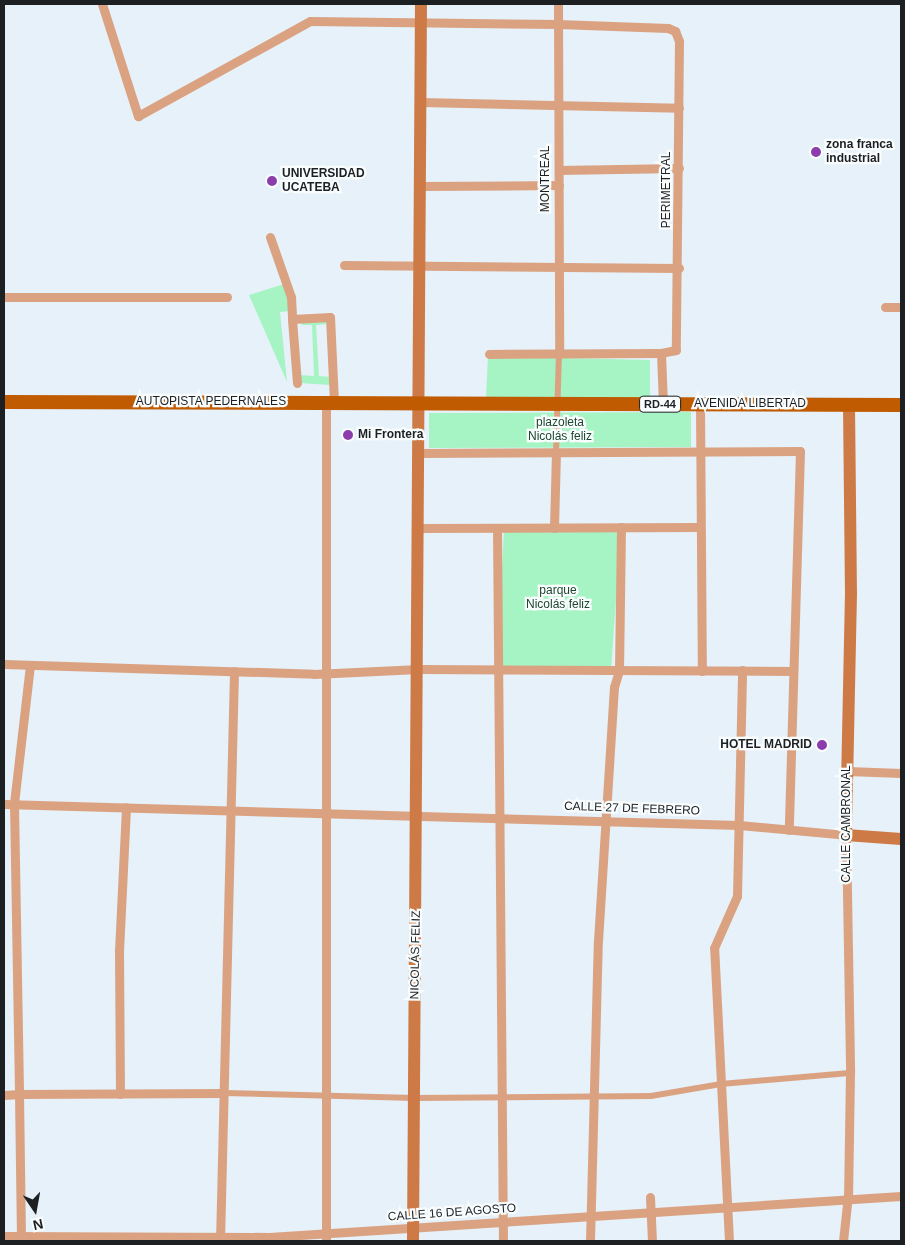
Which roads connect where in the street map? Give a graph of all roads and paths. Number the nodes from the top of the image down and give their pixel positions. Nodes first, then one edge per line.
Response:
1 (102, 4) edge
2 (421, 4) edge
3 (558, 4) edge
4 (422, 22) junction
5 (558, 24) junction
6 (421, 102) junction
7 (558, 104) junction
8 (679, 108) junction
9 (679, 168) junction
10 (558, 170) junction
11 (558, 185) junction
12 (420, 186) junction
13 (270, 237) dead end
14 (420, 264) junction
15 (344, 265) dead end
16 (559, 265) junction
17 (679, 268) junction
18 (227, 297) dead end
19 (4, 298) edge
20 (885, 307) dead end
21 (901, 307) edge
22 (292, 319) junction
23 (559, 353) junction
24 (661, 353) junction
25 (489, 354) dead end
26 (297, 383) dead end
27 (4, 402) edge
28 (330, 402) junction
29 (419, 402) junction
30 (557, 404) junction
31 (663, 404) junction
32 (700, 404) junction
33 (901, 405) edge
34 (848, 406) junction
35 (419, 453) junction
36 (556, 453) junction
37 (699, 453) junction
38 (621, 527) junction
39 (699, 527) junction
40 (418, 528) junction
41 (497, 528) junction
42 (554, 528) junction
43 (4, 664) edge
44 (30, 666) junction
45 (419, 669) junction
46 (234, 670) junction
47 (742, 670) junction
48 (619, 671) junction
49 (702, 671) junction
50 (792, 671) junction
51 (497, 672) junction
52 (326, 674) junction
53 (847, 771) junction
54 (901, 773) edge
55 (4, 804) edge
56 (14, 804) junction
57 (126, 807) junction
58 (230, 810) junction
59 (328, 812) junction
60 (417, 814) junction
61 (498, 817) junction
62 (607, 821) junction
63 (739, 825) junction
64 (789, 830) junction
65 (846, 835) junction
66 (901, 838) edge
67 (850, 1073) junction
68 (721, 1084) junction
69 (224, 1093) junction
70 (20, 1094) junction
71 (120, 1094) junction
72 (4, 1095) edge
73 (325, 1096) junction
74 (501, 1097) junction
75 (594, 1097) junction
76 (414, 1098) junction
77 (901, 1196) edge
78 (650, 1197) dead end
79 (848, 1200) junction
80 (728, 1207) junction
81 (651, 1212) junction
82 (591, 1216) junction
83 (503, 1222) junction
84 (413, 1228) junction
85 (4, 1236) edge
86 (21, 1236) junction
87 (326, 1237) edge
88 (220, 1239) edge
89 (413, 1241) edge
90 (503, 1241) edge
91 (590, 1241) edge
92 (652, 1241) edge
93 (729, 1241) edge
94 (843, 1241) edge

1 - 4 street
2 - 4 main road, NICOLÁS FELIZ
3 - 5 street, MONTREAL
4 - 5 street
4 - 6 main road, NICOLÁS FELIZ
5 - 7 street, MONTREAL
5 - 8 street, PERIMETRAL
6 - 7 street
6 - 12 main road, NICOLÁS FELIZ
7 - 8 street
7 - 10 street, MONTREAL
8 - 9 street, PERIMETRAL
9 - 10 street
9 - 17 street, PERIMETRAL
10 - 11 street, MONTREAL
11 - 12 street
11 - 16 street, MONTREAL
12 - 14 main road, NICOLÁS FELIZ
13 - 22 street
14 - 15 street
14 - 16 street
14 - 29 main road, NICOLÁS FELIZ
16 - 17 street
16 - 23 street, MONTREAL
17 - 24 street, PERIMETRAL
18 - 19 street
20 - 21 street
22 - 26 street
22 - 28 street
23 - 24 street
23 - 25 street
23 - 30 street
24 - 31 street
27 - 28 main road, AUTOPISTA PEDERNALES
28 - 29 main road, AUTOPISTA PEDERNALES
28 - 52 street
29 - 30 main road, AVENIDA LIBERTAD / RD-44
29 - 35 main road, NICOLÁS FELIZ
30 - 31 main road, AVENIDA LIBERTAD / RD-44
30 - 36 street
31 - 32 main road, AVENIDA LIBERTAD / RD-44
32 - 34 main road, AVENIDA LIBERTAD / RD-44
32 - 37 street
33 - 34 main road, AVENIDA LIBERTAD / RD-44
34 - 53 main road, CALLE CAMBRONAL
35 - 36 street
35 - 40 main road, NICOLÁS FELIZ
36 - 37 street
36 - 42 street
37 - 39 street
37 - 50 street
38 - 39 street
38 - 42 street
38 - 48 street
39 - 49 street
40 - 41 street
40 - 45 main road, NICOLÁS FELIZ
41 - 42 street
41 - 51 street
43 - 44 street
44 - 46 street
44 - 56 street
45 - 51 street
45 - 52 street
45 - 60 main road, NICOLÁS FELIZ
46 - 52 street
46 - 58 street
47 - 49 street
47 - 50 street
47 - 63 street
48 - 49 street
48 - 51 street
48 - 62 street
50 - 64 street
51 - 61 street
52 - 59 street
53 - 54 street
53 - 65 main road, CALLE CAMBRONAL
55 - 56 street, CALLE 27 DE FEBRERO
56 - 57 street, CALLE 27 DE FEBRERO
56 - 70 street
57 - 58 street, CALLE 27 DE FEBRERO
57 - 71 street
58 - 59 street, CALLE 27 DE FEBRERO
58 - 69 street
59 - 60 street, CALLE 27 DE FEBRERO
59 - 73 street
60 - 61 street, CALLE 27 DE FEBRERO
60 - 76 main road, NICOLÁS FELIZ
61 - 62 street, CALLE 27 DE FEBRERO
61 - 74 street
62 - 63 street, CALLE 27 DE FEBRERO
62 - 75 street
63 - 64 street, CALLE 27 DE FEBRERO
63 - 68 street
64 - 65 street, CALLE 27 DE FEBRERO
65 - 66 main road
65 - 67 street, CALLE CAMBRONAL
67 - 68 street
67 - 79 street, CALLE CAMBRONAL
68 - 75 street
68 - 80 street
69 - 71 street
69 - 73 street
69 - 88 street
70 - 71 street
70 - 72 street
70 - 86 street
73 - 76 street
73 - 87 street
74 - 75 street
74 - 76 street
74 - 83 street
75 - 82 street
76 - 84 main road, NICOLÁS FELIZ
77 - 79 street, CALLE 16 DE AGOSTO
78 - 81 street
79 - 80 street, CALLE 16 DE AGOSTO
79 - 94 street, CALLE CAMBRONAL
80 - 81 street, CALLE 16 DE AGOSTO
80 - 93 street
81 - 82 street, CALLE 16 DE AGOSTO
81 - 92 street
82 - 83 street, CALLE 16 DE AGOSTO
82 - 91 street
83 - 84 street, CALLE 16 DE AGOSTO
83 - 90 street
84 - 87 street, CALLE 16 DE AGOSTO
84 - 89 main road, NICOLÁS FELIZ
85 - 86 street, CALLE 16 DE AGOSTO
86 - 88 street, CALLE 16 DE AGOSTO
87 - 88 street, CALLE 16 DE AGOSTO

